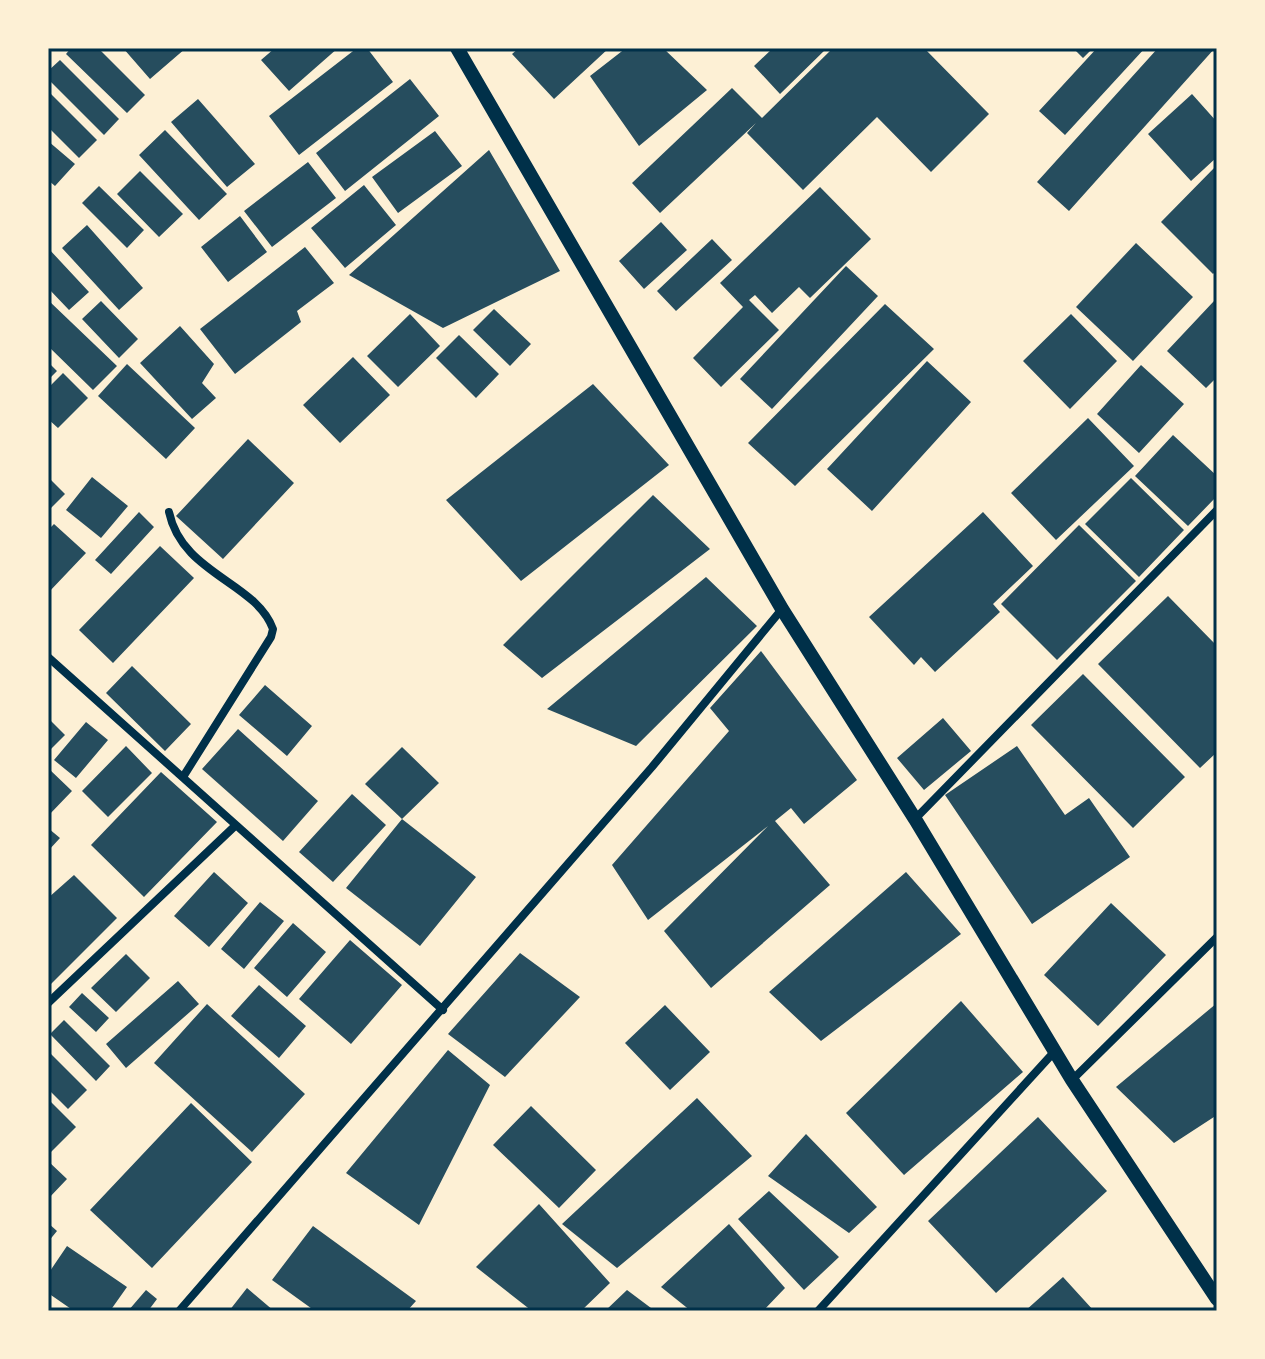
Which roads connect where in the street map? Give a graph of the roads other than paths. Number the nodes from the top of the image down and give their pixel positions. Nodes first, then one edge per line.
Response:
1 (457, 48) edge
2 (1217, 510) edge
3 (169, 512) dead end
4 (782, 609) junction
5 (48, 657) edge
6 (183, 777) junction
7 (915, 819) junction
8 (236, 825) junction
9 (1217, 937) edge
10 (48, 1003) edge
11 (443, 1010) junction
12 (1055, 1051) junction
13 (1072, 1080) junction
14 (1217, 1299) edge
15 (179, 1311) edge
16 (818, 1311) edge

1 - 4 street
2 - 7 street
3 - 6 street
4 - 7 street
4 - 11 street
5 - 6 street
6 - 8 street
7 - 12 street
8 - 10 street
8 - 11 street
9 - 13 street
11 - 15 street
12 - 13 street
12 - 16 street
13 - 14 street

